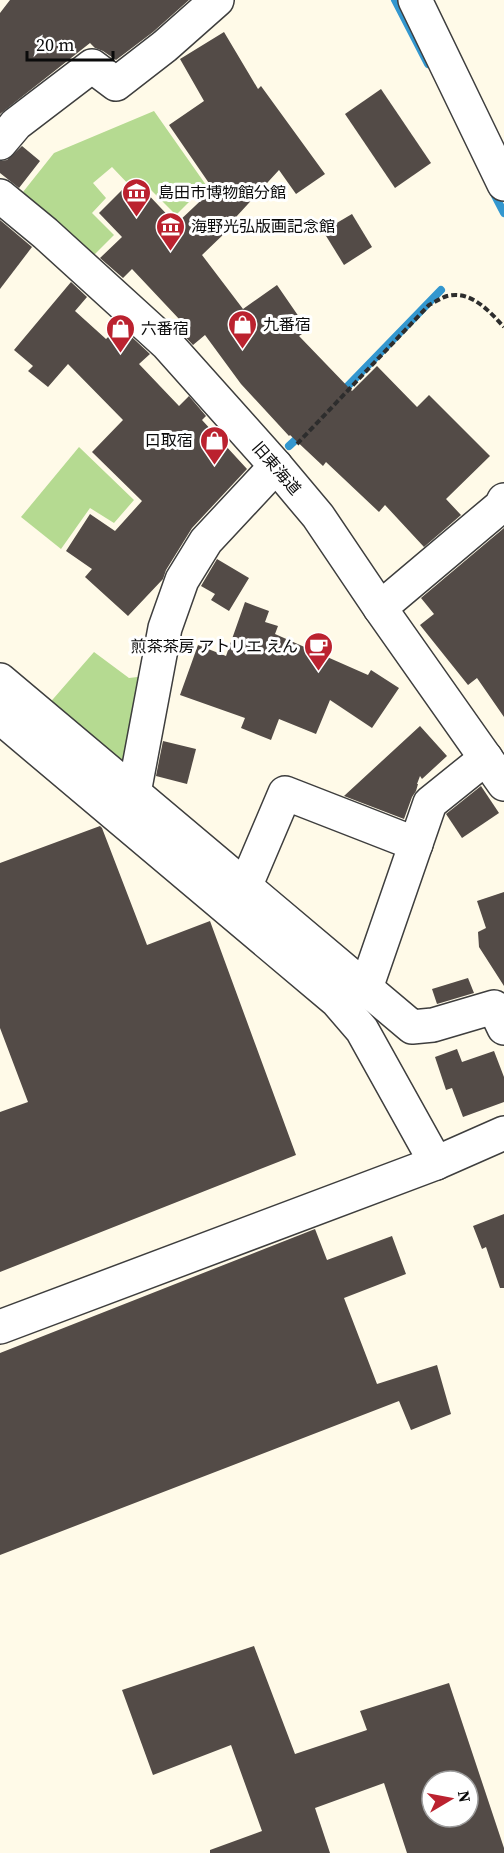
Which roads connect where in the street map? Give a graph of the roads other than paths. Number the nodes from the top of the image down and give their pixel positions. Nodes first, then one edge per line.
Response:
1 (217, 0) edge
2 (415, 0) edge
3 (0, 143) edge
4 (504, 184) edge
5 (0, 196) edge
6 (276, 466) junction
7 (504, 500) edge
8 (380, 608) junction
9 (0, 680) edge
10 (0, 717) edge
11 (495, 771) edge
12 (134, 793) junction
13 (416, 844) junction
14 (245, 887) junction
15 (366, 988) junction
16 (504, 1028) edge
17 (504, 1133) edge
18 (436, 1163) junction
19 (0, 1327) edge

1 - 3 street
2 - 4 street
5 - 6 street, 旧東海道
6 - 8 street, 旧東海道
6 - 12 street
7 - 8 street
8 - 11 street, 旧東海道
9 - 12 street
10 - 18 street
11 - 13 street
12 - 14 street
13 - 14 street
13 - 15 street
14 - 15 street
15 - 16 street
17 - 18 street
18 - 19 street

